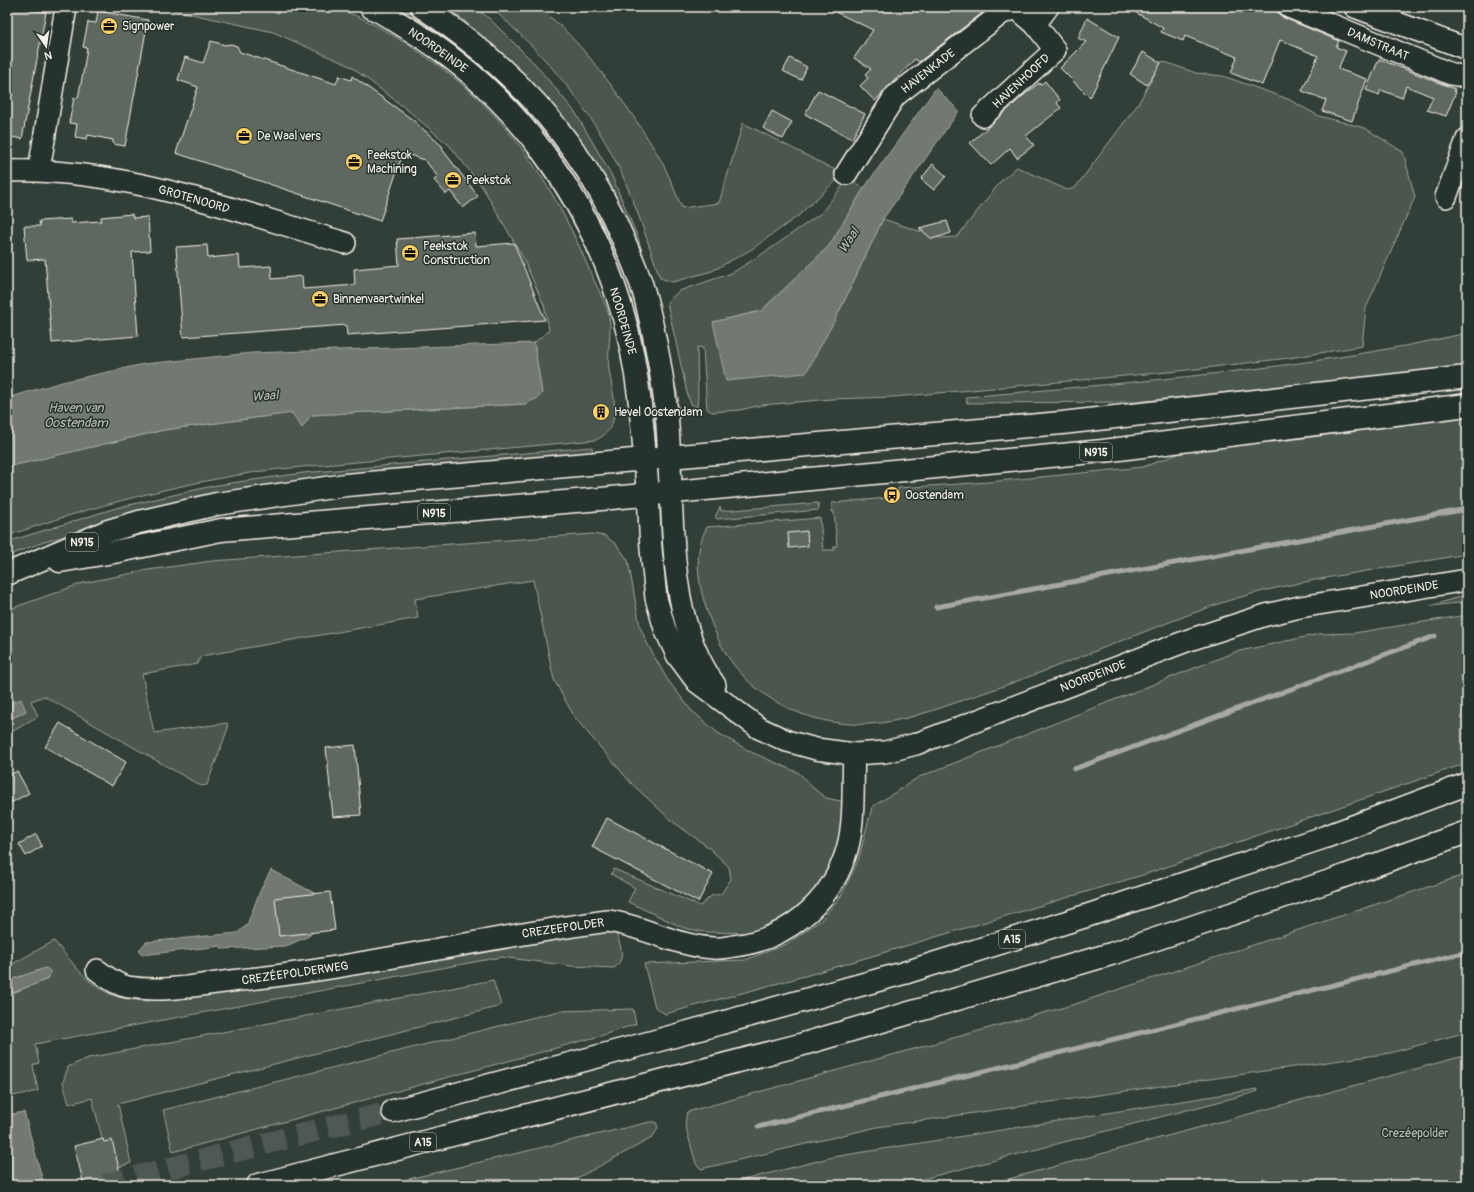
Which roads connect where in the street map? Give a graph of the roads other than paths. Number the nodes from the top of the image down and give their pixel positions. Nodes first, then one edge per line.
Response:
1 (66, 7) edge
2 (371, 7) edge
3 (422, 7) edge
4 (1048, 7) edge
5 (1289, 7) edge
6 (1355, 7) edge
7 (1035, 24) junction
8 (1467, 49) edge
9 (1467, 77) edge
10 (983, 116) dead end
11 (1467, 139) edge
12 (39, 170) junction
13 (7, 171) edge
14 (846, 174) dead end
15 (1446, 197) dead end
16 (346, 243) dead end
17 (1467, 377) edge
18 (1467, 405) edge
19 (668, 458) junction
20 (645, 460) junction
21 (671, 492) junction
22 (648, 494) junction
23 (28, 566) junction
24 (7, 574) edge
25 (1467, 580) edge
26 (730, 707) junction
27 (854, 754) junction
28 (1467, 784) edge
29 (1467, 832) edge
30 (495, 938) joint
31 (97, 970) dead end
32 (393, 1111) tunnel mouth
33 (258, 1185) edge

1 - 12 street
2 - 20 main road, NOORDEINDE
3 - 19 main road, NOORDEINDE
4 - 7 street
5 - 9 street, DAMSTRAAT
6 - 8 street
7 - 10 street, HAVENHOOFD
7 - 14 street, HAVENKADE
11 - 15 street
12 - 13 street, GROTENOORD
12 - 16 street, GROTENOORD
17 - 19 main road, N915
18 - 21 main road, N915
19 - 20 main road, N915
19 - 21 main road, NOORDEINDE
20 - 22 main road, NOORDEINDE
20 - 23 main road, N915
21 - 22 main road, N915
21 - 26 street, NOORDEINDE
22 - 23 main road, N915
22 - 26 street, NOORDEINDE
23 - 24 main road, N915
25 - 27 street, NOORDEINDE
26 - 27 street, NOORDEINDE
27 - 30 street, CREZEEPOLDER
28 - 32 main road, A15
29 - 33 main road, A15
30 - 31 street, CREZÉEPOLDERWEG

